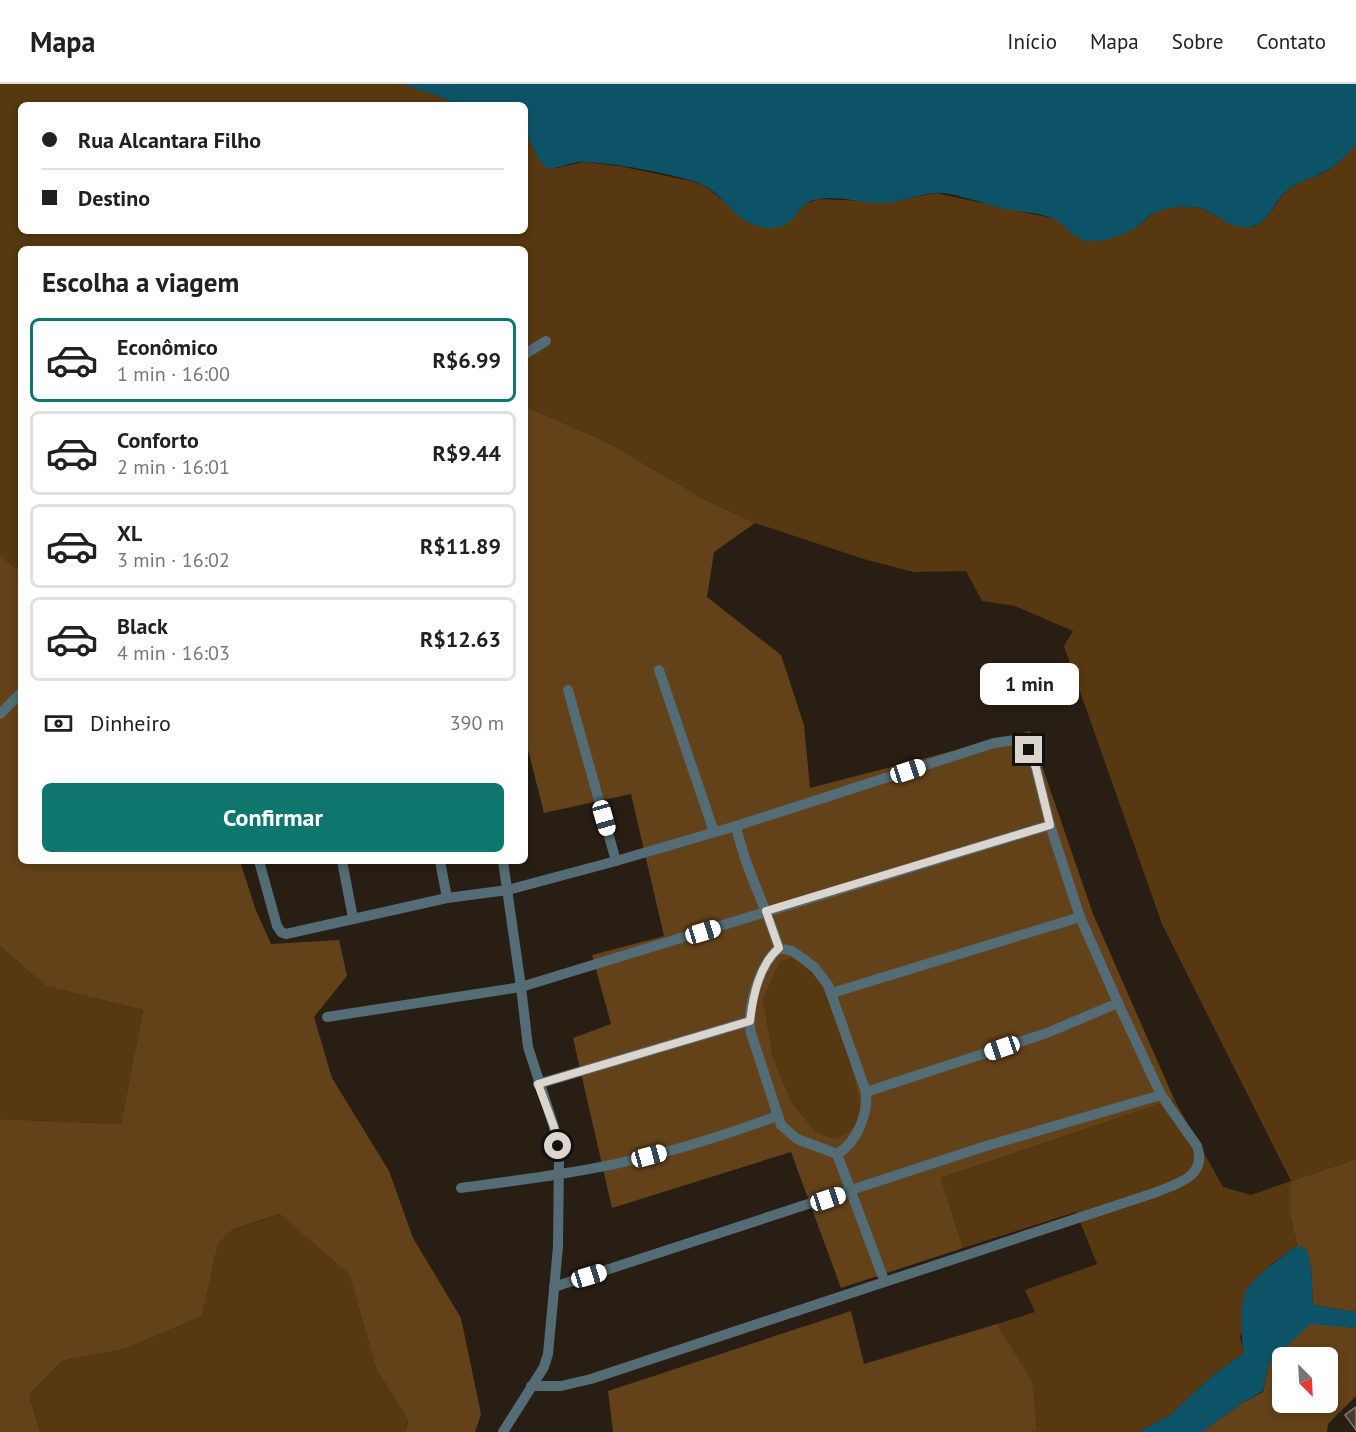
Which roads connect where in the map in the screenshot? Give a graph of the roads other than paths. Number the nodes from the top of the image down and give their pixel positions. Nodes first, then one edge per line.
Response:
1 (546, 341) dead end
2 (528, 352) edge
3 (659, 670) dead end
4 (568, 690) dead end
5 (18, 696) edge
6 (0, 714) edge
7 (1050, 825) junction
8 (736, 826) junction
9 (714, 832) junction
10 (616, 861) junction
11 (260, 864) edge
12 (343, 864) edge
13 (441, 864) edge
14 (504, 864) edge
15 (508, 890) junction
16 (447, 898) junction
17 (766, 911) junction
18 (1080, 917) junction
19 (353, 918) junction
20 (779, 948) junction
21 (521, 987) junction
22 (832, 993) junction
23 (1118, 1003) junction
24 (327, 1017) dead end
25 (750, 1021) junction
26 (538, 1084) junction
27 (866, 1092) junction
28 (1161, 1095) junction
29 (777, 1116) junction
30 (837, 1154) junction
31 (560, 1174) junction
32 (461, 1188) dead end
33 (851, 1191) junction
34 (884, 1280) junction
35 (554, 1287) junction
36 (531, 1386) junction
37 (503, 1432) edge

1 - 2 street
3 - 9 street
4 - 10 street
5 - 6 street
7 - 8 street
7 - 17 street
7 - 18 street
8 - 9 street
8 - 17 street
9 - 10 street
10 - 15 street
11 - 19 street
12 - 19 street
13 - 16 street
14 - 15 street
15 - 16 street
15 - 21 street
16 - 19 street
17 - 20 street
17 - 21 street
18 - 22 street
18 - 23 street
20 - 22 street
20 - 25 street
21 - 24 street
21 - 26 street
22 - 27 street
23 - 27 street
23 - 28 street
25 - 26 street
25 - 29 street
26 - 31 street
27 - 30 street
28 - 33 street
28 - 34 street
29 - 30 street
29 - 31 street
30 - 33 street
31 - 32 street
31 - 35 street
33 - 34 street
33 - 35 street
34 - 36 street
35 - 36 street
36 - 37 street

